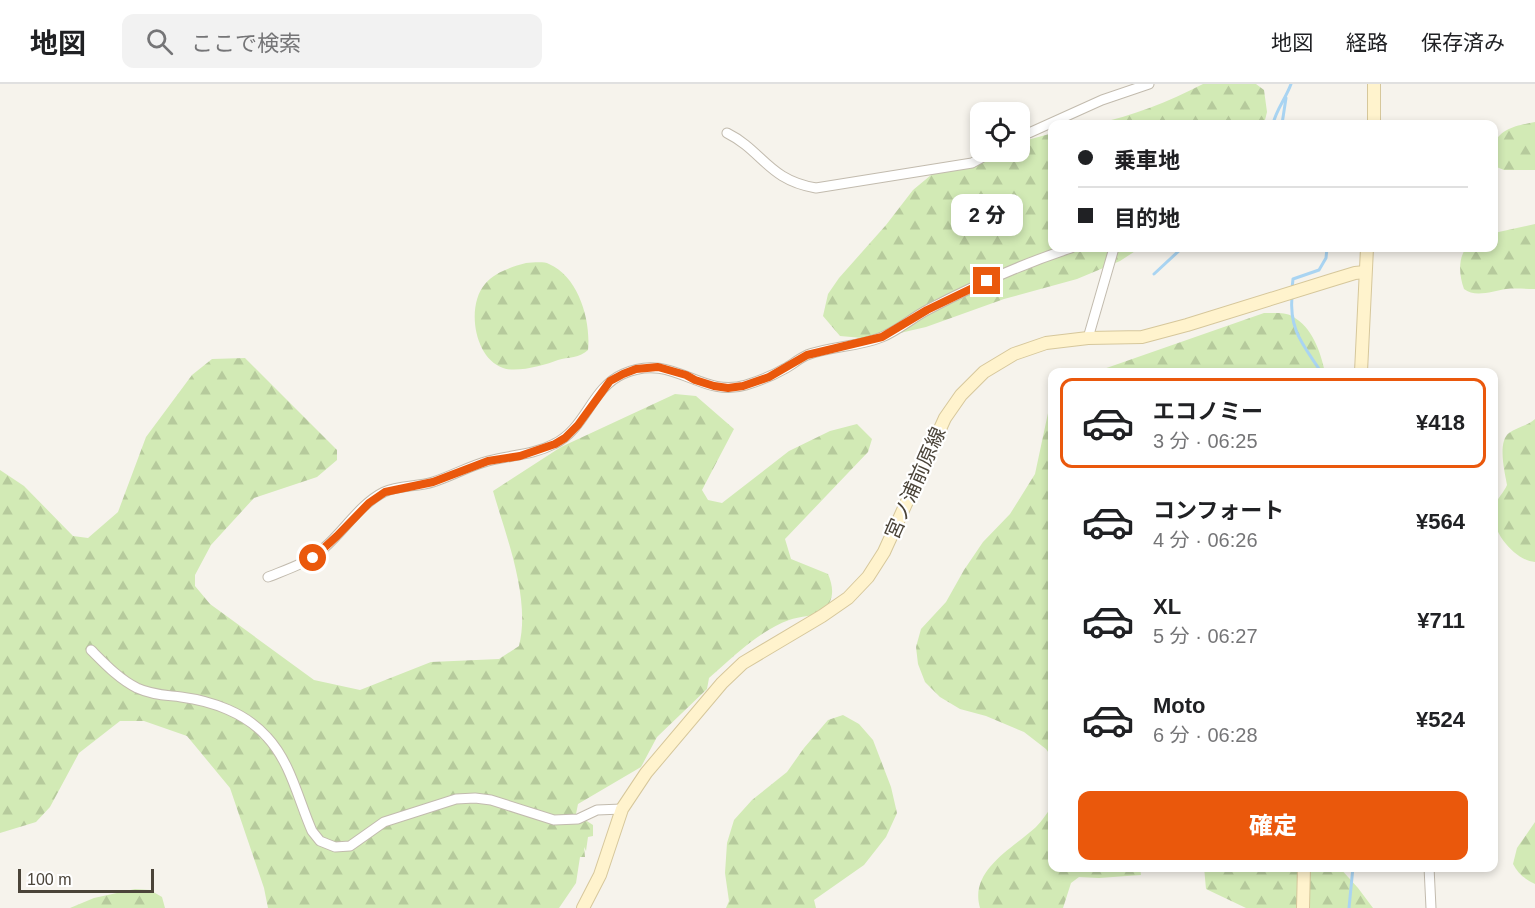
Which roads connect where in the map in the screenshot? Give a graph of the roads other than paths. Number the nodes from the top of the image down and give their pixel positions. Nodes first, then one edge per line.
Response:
1 (1149, 84) edge
2 (1374, 84) edge
3 (1058, 120) edge
4 (1374, 120) edge
5 (1048, 124) edge
6 (1030, 132) edge
7 (727, 133) dead end
8 (974, 162) edge
9 (1060, 252) edge
10 (1113, 252) edge
11 (1367, 252) edge
12 (1365, 272) junction
13 (1088, 338) junction
14 (1361, 368) edge
15 (268, 577) dead end
16 (91, 650) dead end
17 (622, 809) junction
18 (1304, 872) edge
19 (1429, 872) edge
20 (583, 908) edge
21 (1302, 908) edge
22 (1431, 908) edge

1 - 3 street
2 - 4 main road
5 - 6 street
7 - 8 street
9 - 15 street
10 - 13 street
11 - 12 main road
12 - 13 main road, 宮ノ浦前原線
12 - 14 main road
13 - 17 main road, 宮ノ浦前原線
16 - 17 street
17 - 20 main road, 宮ノ浦前原線
18 - 21 main road
19 - 22 street

